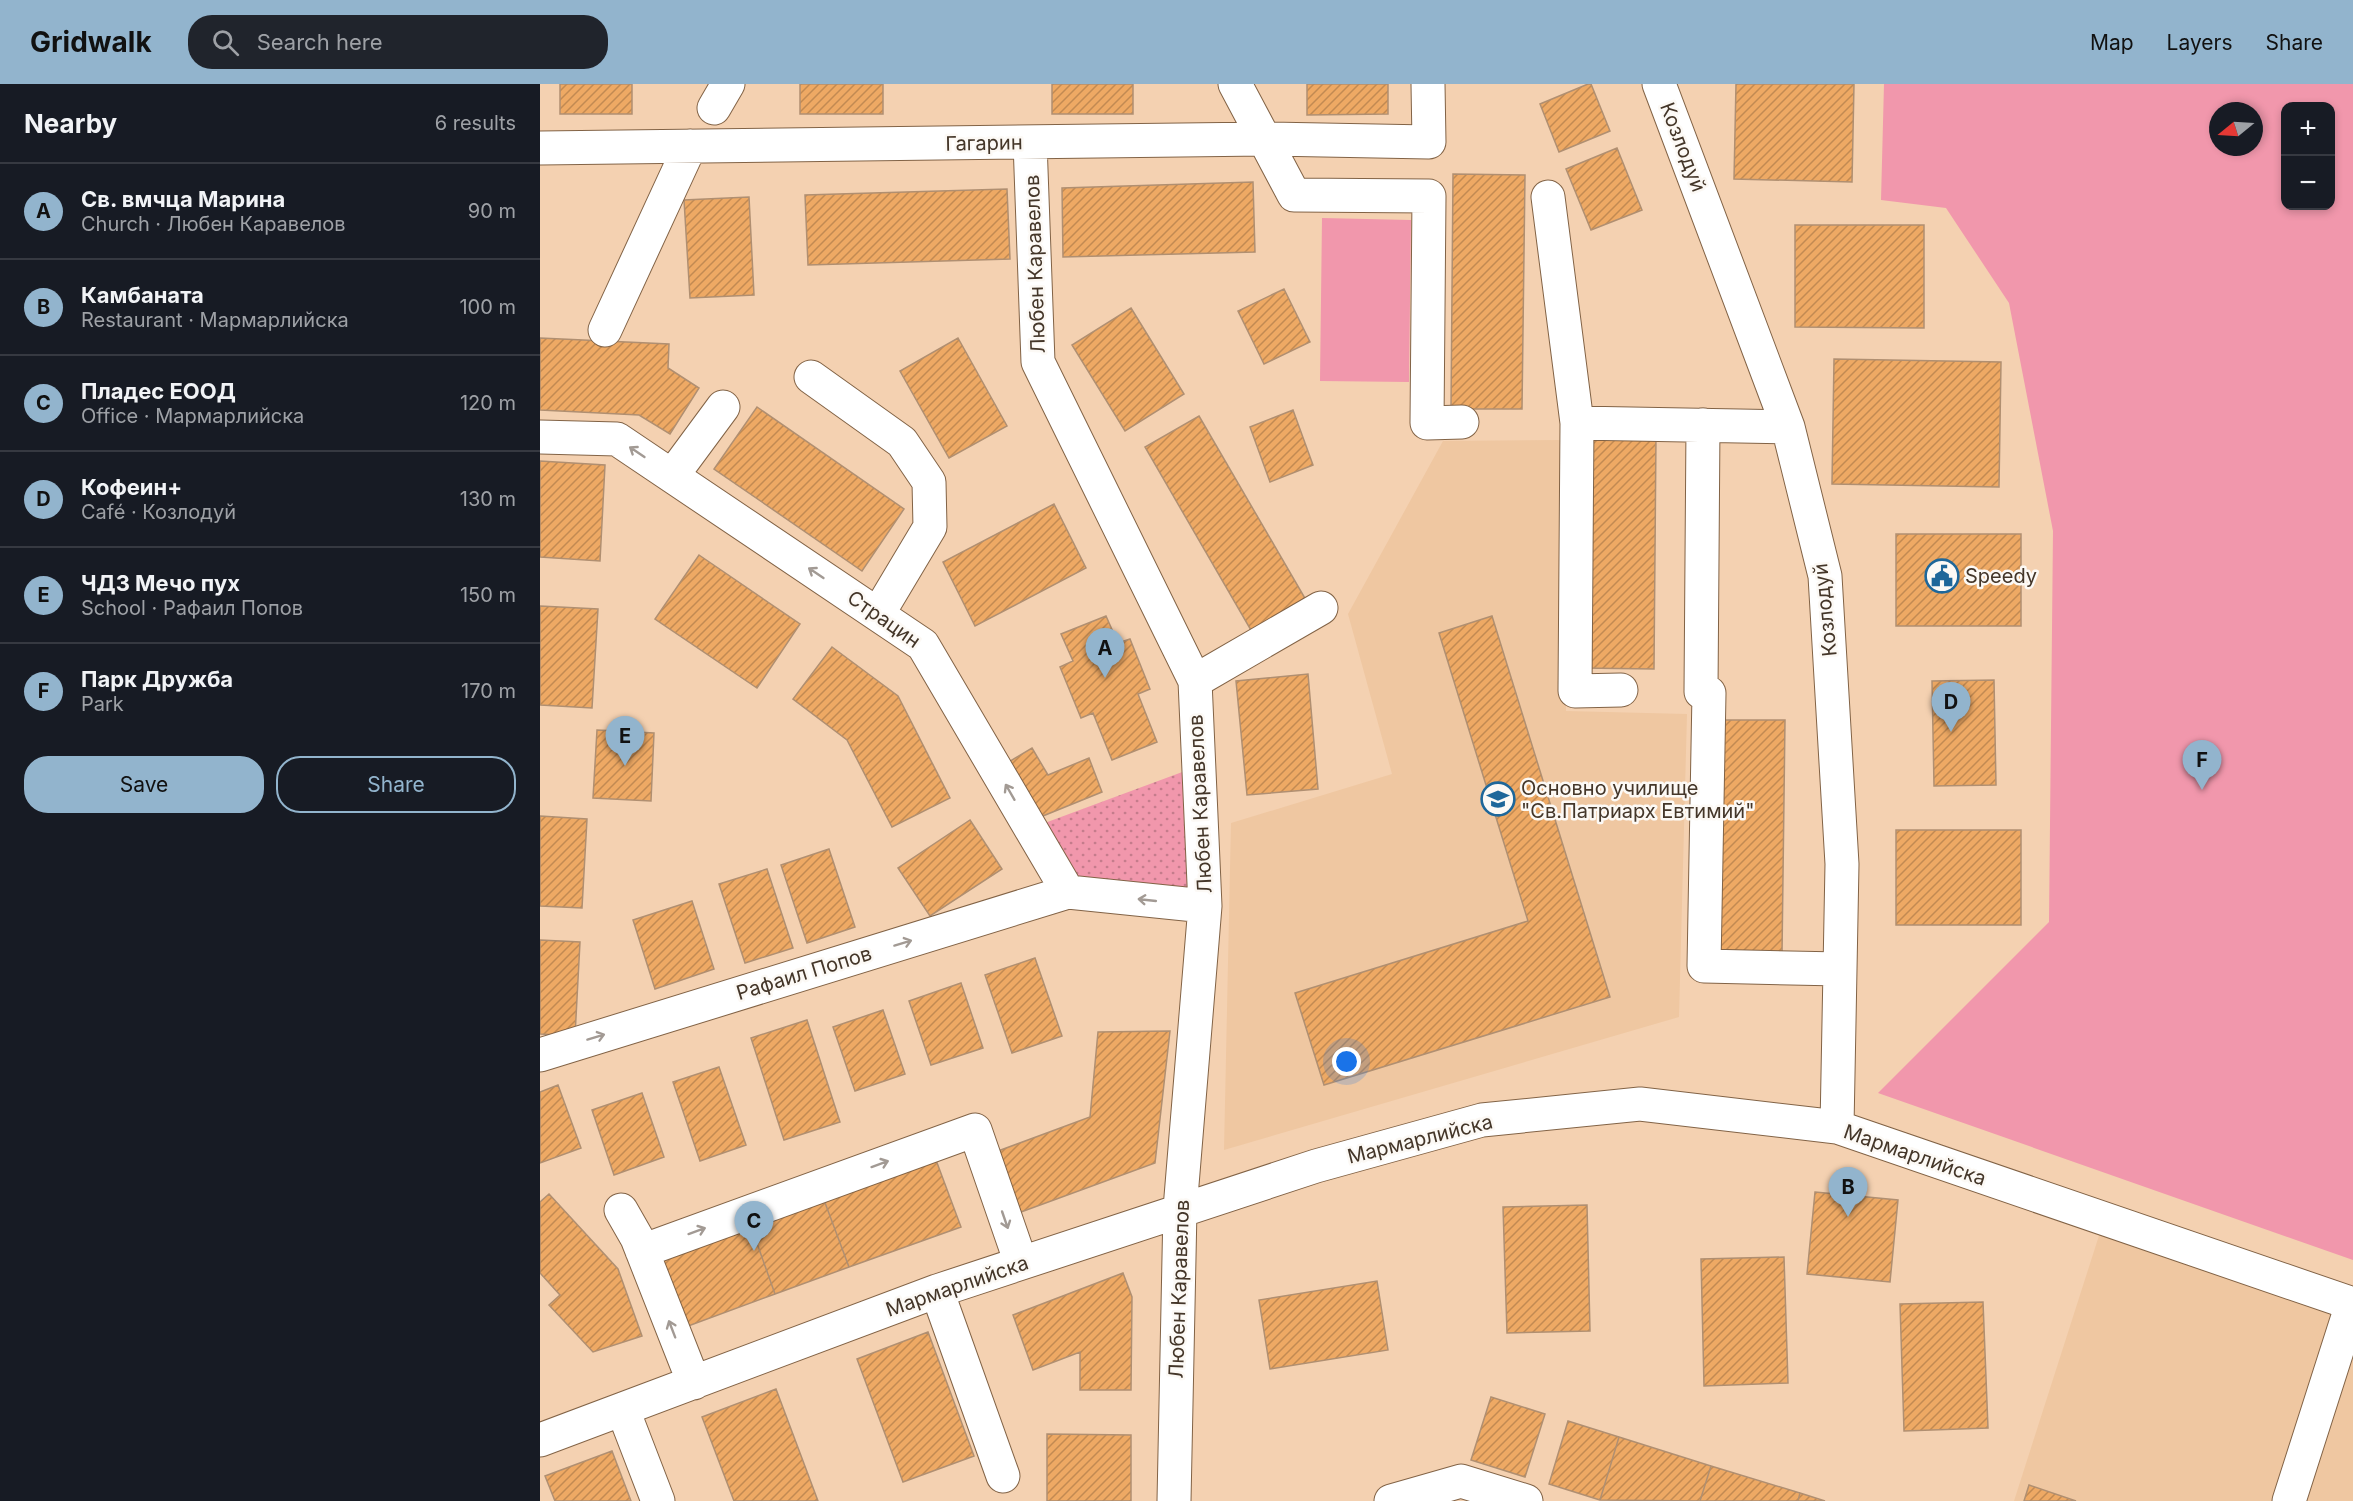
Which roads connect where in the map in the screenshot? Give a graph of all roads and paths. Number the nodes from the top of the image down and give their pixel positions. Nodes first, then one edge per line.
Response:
1 (1235, 84) edge
2 (1428, 84) edge
3 (1659, 84) edge
4 (1264, 139) junction
5 (1030, 142) junction
6 (690, 146) junction
7 (540, 148) edge
8 (1548, 197) dead end
9 (605, 330) dead end
10 (811, 377) dead end
11 (723, 407) dead end
12 (1462, 422) dead end
13 (1577, 423) junction
14 (1703, 425) junction
15 (1788, 427) junction
16 (540, 437) edge
17 (672, 476) junction
18 (1321, 608) dead end
19 (878, 614) junction
20 (1195, 681) junction
21 (1620, 690) dead end
22 (1068, 892) junction
23 (1205, 906) junction
24 (1840, 969) junction
25 (540, 1055) edge
26 (1837, 1127) junction
27 (1180, 1209) junction
28 (621, 1210) dead end
29 (642, 1251) junction
30 (1021, 1263) junction
31 (937, 1291) junction
32 (2353, 1304) edge
33 (694, 1383) junction
34 (623, 1410) junction
35 (540, 1440) edge
36 (1003, 1476) dead end
37 (658, 1501) edge
38 (1174, 1501) edge
39 (1391, 1501) edge
40 (1526, 1501) edge
41 (2289, 1501) edge

1 - 4 street
2 - 4 street, Гагарин
3 - 15 street, Козлодуй
4 - 5 street, Гагарин
4 - 12 street
5 - 6 street, Гагарин
5 - 20 street, Любен Каравелов
6 - 7 street, Гагарин
6 - 9 street
8 - 13 street
10 - 19 street
11 - 17 street
13 - 14 street
13 - 21 street
14 - 15 street
14 - 24 street
15 - 24 street, Козлодуй
17 -> 16 street, Страцин
19 -> 17 street, Страцин
18 - 20 street
22 -> 19 street, Страцин
20 - 23 street, Любен Каравелов
23 -> 22 street
25 -> 22 street, Рафаил Попов
23 - 27 street, Любен Каравелов
24 - 26 street, Козлодуй
26 - 27 street, Мармарлийска
26 - 32 street, Мармарлийска
27 - 30 street, Мармарлийска
27 - 38 street, Любен Каравелов
28 - 29 street
29 -> 30 street
33 -> 29 street
30 - 31 street, Мармарлийска
31 - 33 street, Мармарлийска
31 - 36 street
32 - 41 street
33 - 34 street, Мармарлийска
34 - 35 street, Мармарлийска
34 - 37 street
39 - 40 street

